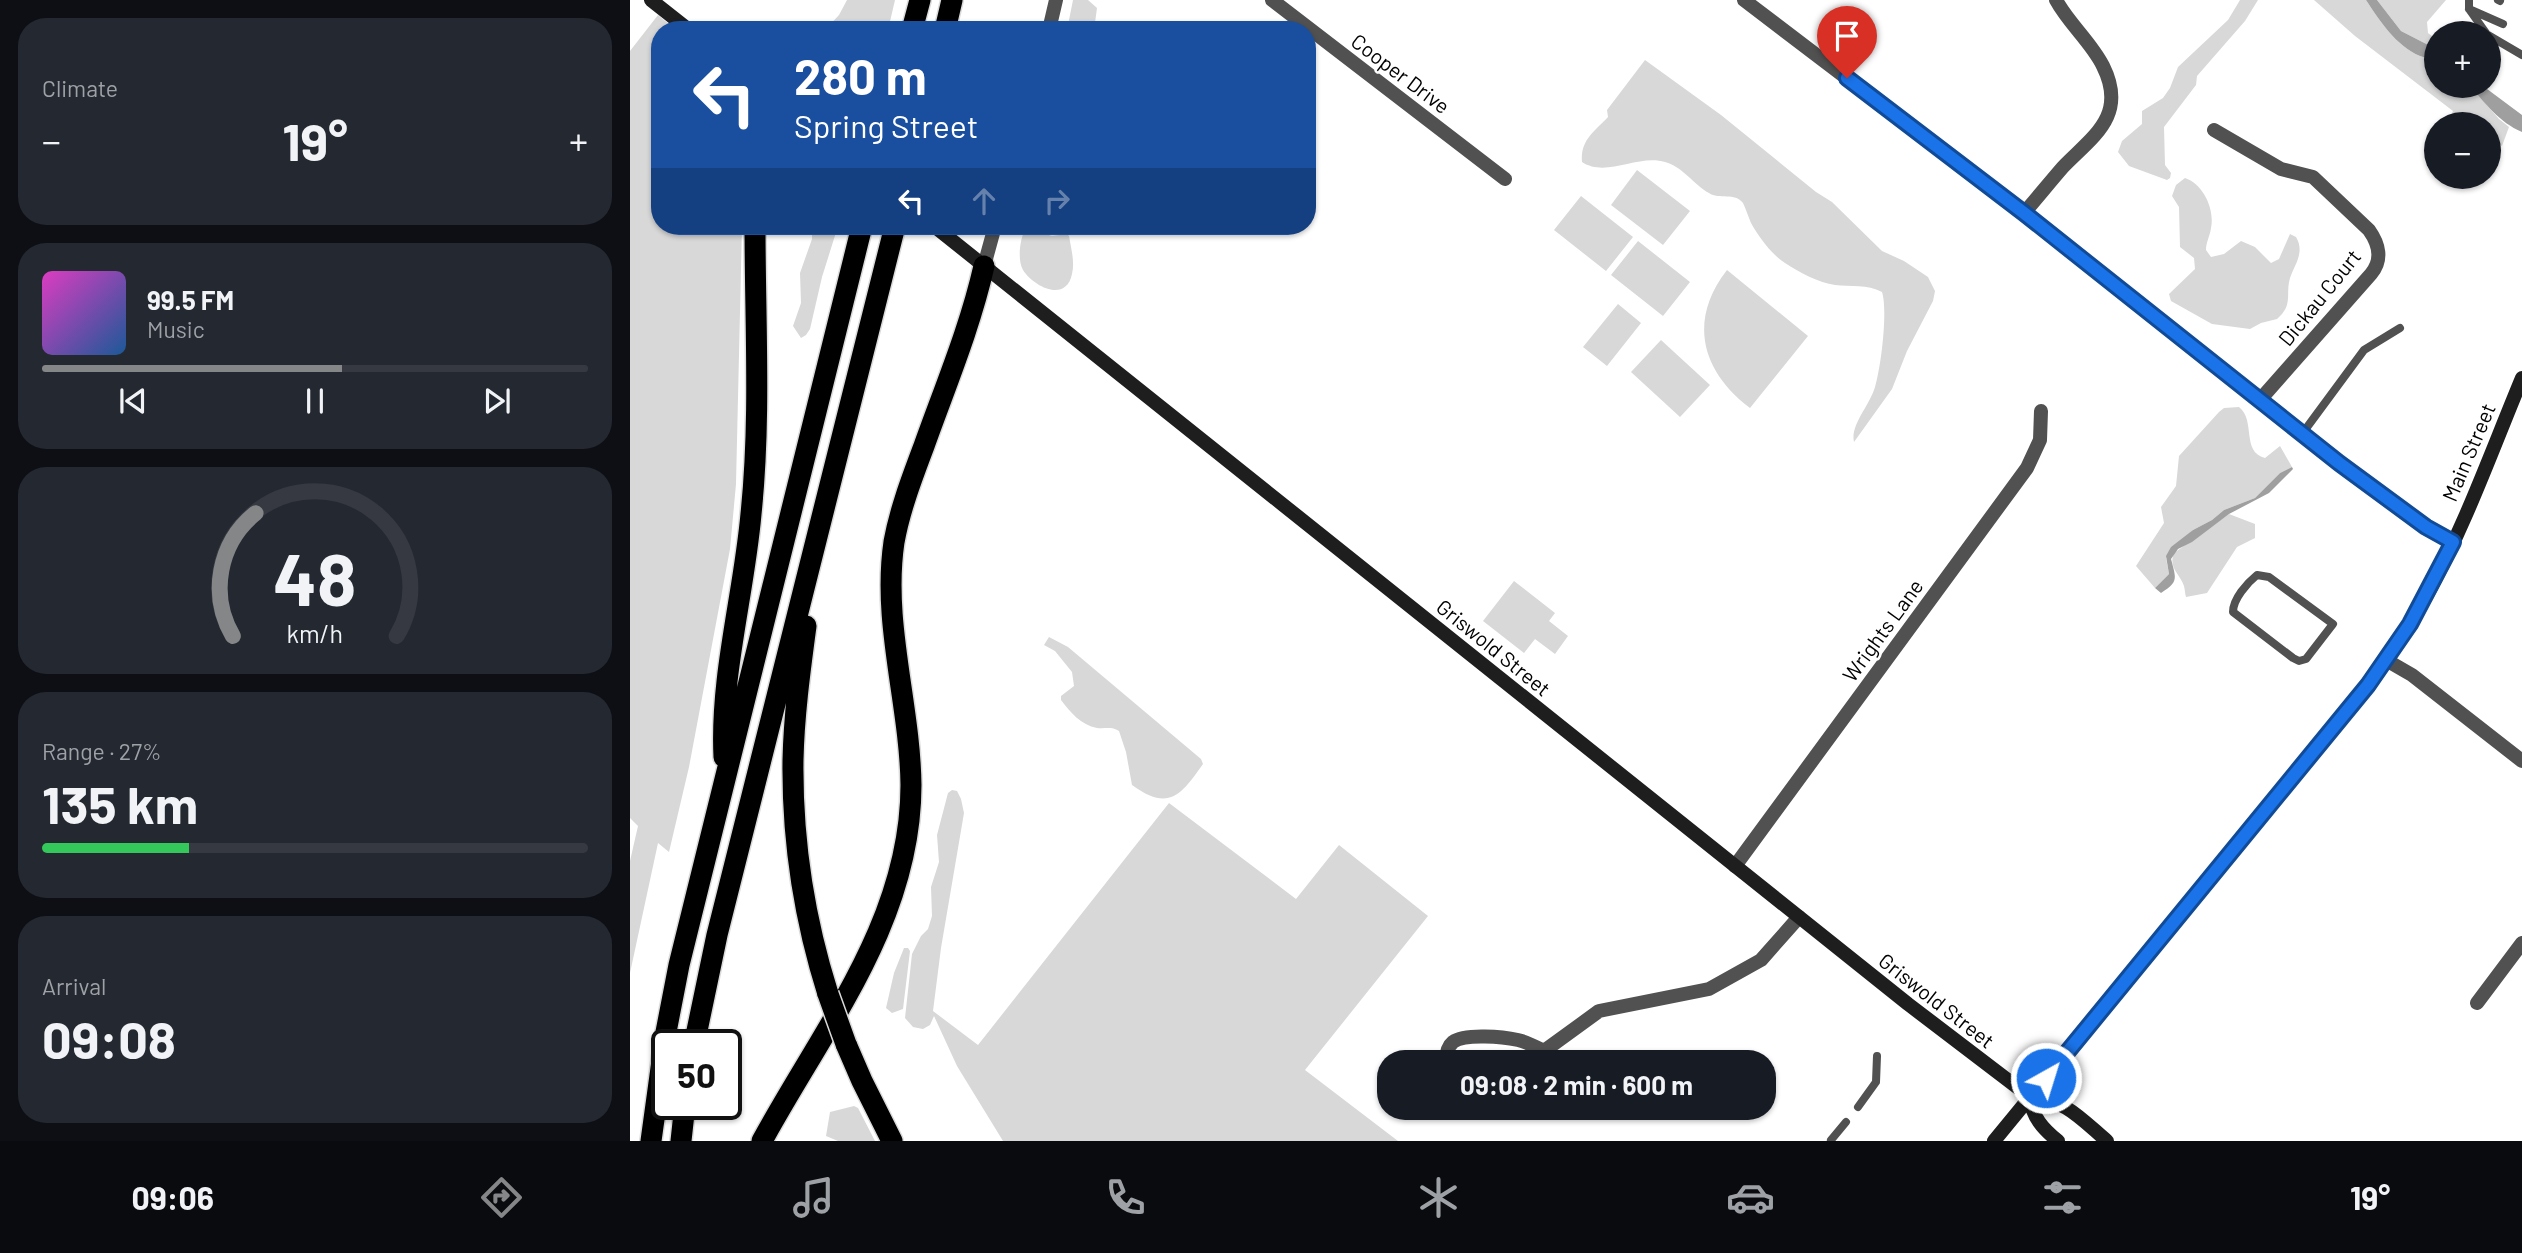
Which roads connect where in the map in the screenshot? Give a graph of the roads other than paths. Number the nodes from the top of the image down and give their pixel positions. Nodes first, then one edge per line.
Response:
1 (651, 0) edge
2 (920, 0) edge
3 (952, 0) edge
4 (1056, 0) edge
5 (1272, 0) edge
6 (1744, 0) edge
7 (2056, 0) edge
8 (2469, 4) edge
9 (678, 21) edge
10 (914, 21) edge
11 (947, 21) edge
12 (1051, 21) edge
13 (1299, 21) edge
14 (2479, 21) edge
15 (2503, 24) dead end
16 (1316, 34) edge
17 (2501, 42) edge
18 (2522, 55) edge
19 (2214, 130) dead end
20 (1505, 179) dead end
21 (2024, 213) junction
22 (755, 235) edge
23 (860, 235) edge
24 (893, 235) edge
25 (946, 235) edge
26 (992, 235) edge
27 (984, 265) junction
28 (2400, 328) dead end
29 (2522, 378) edge
30 (2259, 401) junction
31 (2517, 403) edge
32 (2041, 411) dead end
33 (2302, 434) junction
34 (2453, 542) junction
35 (814, 548) junction
36 (2333, 624) joint
37 (2386, 660) junction
38 (2522, 761) edge
39 (726, 778) junction
40 (1735, 866) junction
41 (1799, 917) junction
42 (2522, 943) edge
43 (2477, 1003) dead end
44 (697, 1029) edge
45 (1448, 1050) edge
46 (1542, 1050) edge
47 (1545, 1050) edge
48 (1877, 1056) dead end
49 (2030, 1097) junction
50 (1858, 1107) dead end
51 (683, 1120) edge
52 (1846, 1122) dead end
53 (1831, 1140) edge
54 (651, 1141) edge
55 (681, 1141) edge
56 (761, 1141) edge
57 (892, 1141) edge
58 (1994, 1141) edge
59 (2058, 1141) edge
60 (2107, 1141) edge

1 - 9 main road
2 - 10 highway
3 - 11 highway
4 - 12 street
5 - 13 street, Cooper Drive
6 - 21 street
7 - 21 street
8 - 14 lane
8 - 15 lane
16 - 20 street, Cooper Drive
17 - 18 lane
19 - 30 street, Dickau Court
21 - 30 street
22 - 39 highway
23 - 39 highway
24 - 35 highway
25 - 27 main road, Griswold Street
26 - 27 street
27 - 40 main road, Griswold Street
27 - 56 highway
28 - 33 lane
29 - 31 main road, Main Street
30 - 33 street
31 - 34 main road, Main Street
32 - 40 street, Wrights Lane
33 - 34 street
34 - 37 main road, Main Street
35 - 44 highway
35 - 57 highway, bridge
36 - 36 lane
37 - 38 street
37 - 49 main road, Main Street
39 - 54 highway
40 - 41 main road, Griswold Street
41 - 47 street
41 - 49 main road, Griswold Street
42 - 43 street
45 - 46 street
48 - 50 lane
49 - 58 main road, Main Street
49 - 59 main road
49 - 60 main road
51 - 55 highway
52 - 53 lane

